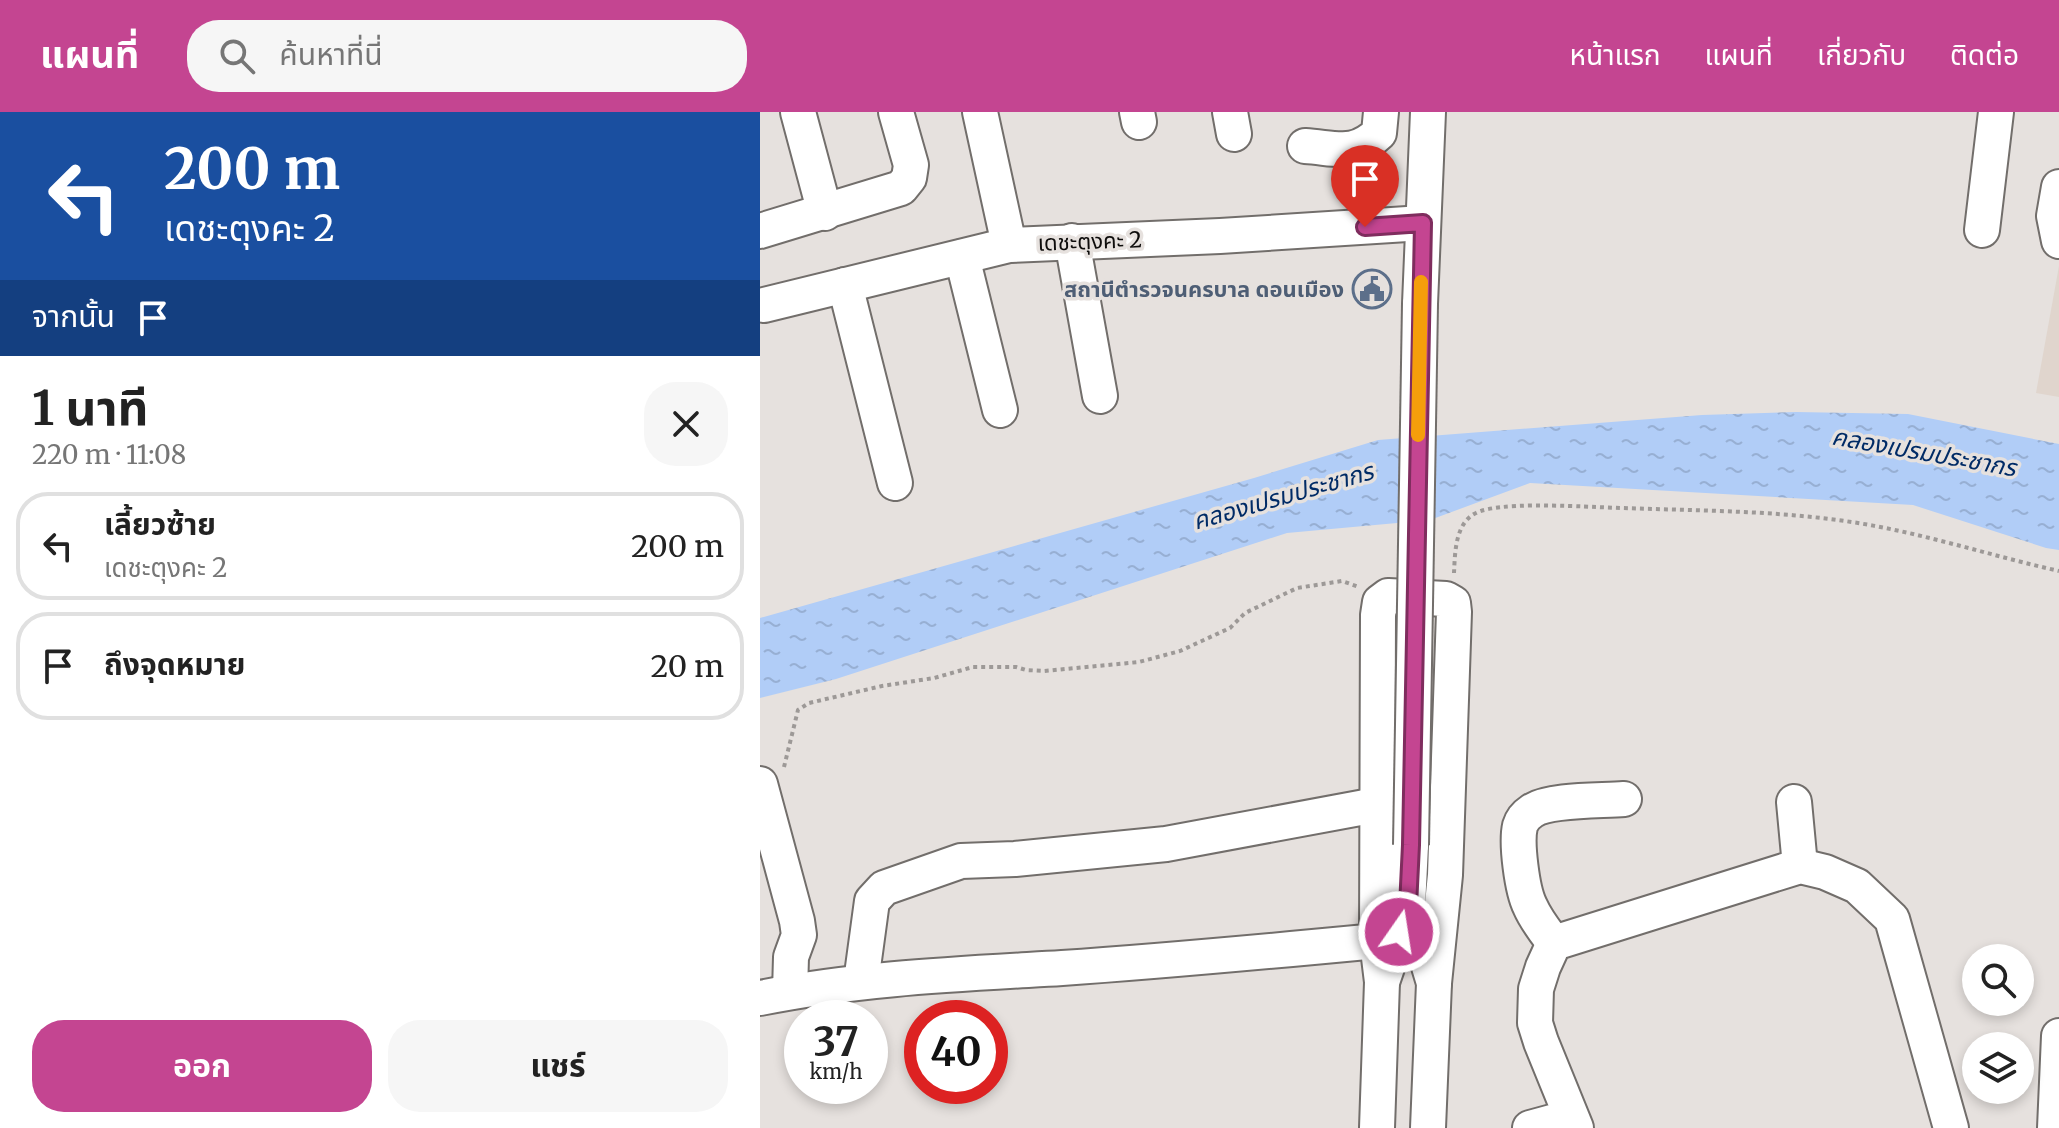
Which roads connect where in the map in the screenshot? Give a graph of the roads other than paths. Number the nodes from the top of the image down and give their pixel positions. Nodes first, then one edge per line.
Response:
1 (798, 112) edge
2 (896, 112) edge
3 (980, 112) edge
4 (1381, 112) edge
5 (1428, 112) edge
6 (1996, 112) edge
7 (1305, 146) dead end
8 (2059, 187) edge
9 (825, 213) junction
10 (1423, 223) junction
11 (1982, 230) dead end
12 (760, 231) edge
13 (1072, 241) junction
14 (2059, 241) edge
15 (1009, 245) junction
16 (962, 257) junction
17 (845, 285) junction
18 (764, 305) dead end
19 (1100, 396) dead end
20 (1000, 410) dead end
21 (895, 483) dead end
22 (770, 779) edge
23 (1624, 799) dead end
24 (1794, 802) dead end
25 (1376, 805) junction
26 (1800, 866) junction
27 (1408, 906) junction
28 (1377, 941) junction
29 (1554, 943) junction
30 (861, 982) junction
31 (1382, 982) junction
32 (1434, 983) junction
33 (775, 995) edge
34 (2059, 1036) edge
35 (1377, 1128) edge
36 (1428, 1128) edge
37 (1530, 1128) edge
38 (1573, 1128) edge
39 (1951, 1128) edge
40 (2055, 1128) edge

1 - 9 street
2 - 9 street
3 - 15 street
4 - 7 street
5 - 10 street
6 - 11 street
8 - 14 street
9 - 12 street
10 - 13 street, เดชะตุงคะ 2
10 - 27 street, bridge
13 - 15 street, เดชะตุงคะ 2
13 - 19 street
15 - 16 street, เดชะตุงคะ 2
16 - 17 street, เดชะตุงคะ 2
16 - 20 street
17 - 18 street, เดชะตุงคะ 2
17 - 21 street
22 - 33 street
23 - 29 street
24 - 26 street
25 - 28 street
25 - 30 street
25 - 32 street
26 - 29 street
26 - 39 street
27 - 31 street
27 - 32 street
28 - 30 street
28 - 31 street
29 - 38 street
30 - 33 street
31 - 35 street
32 - 36 street
34 - 40 street
37 - 38 street

